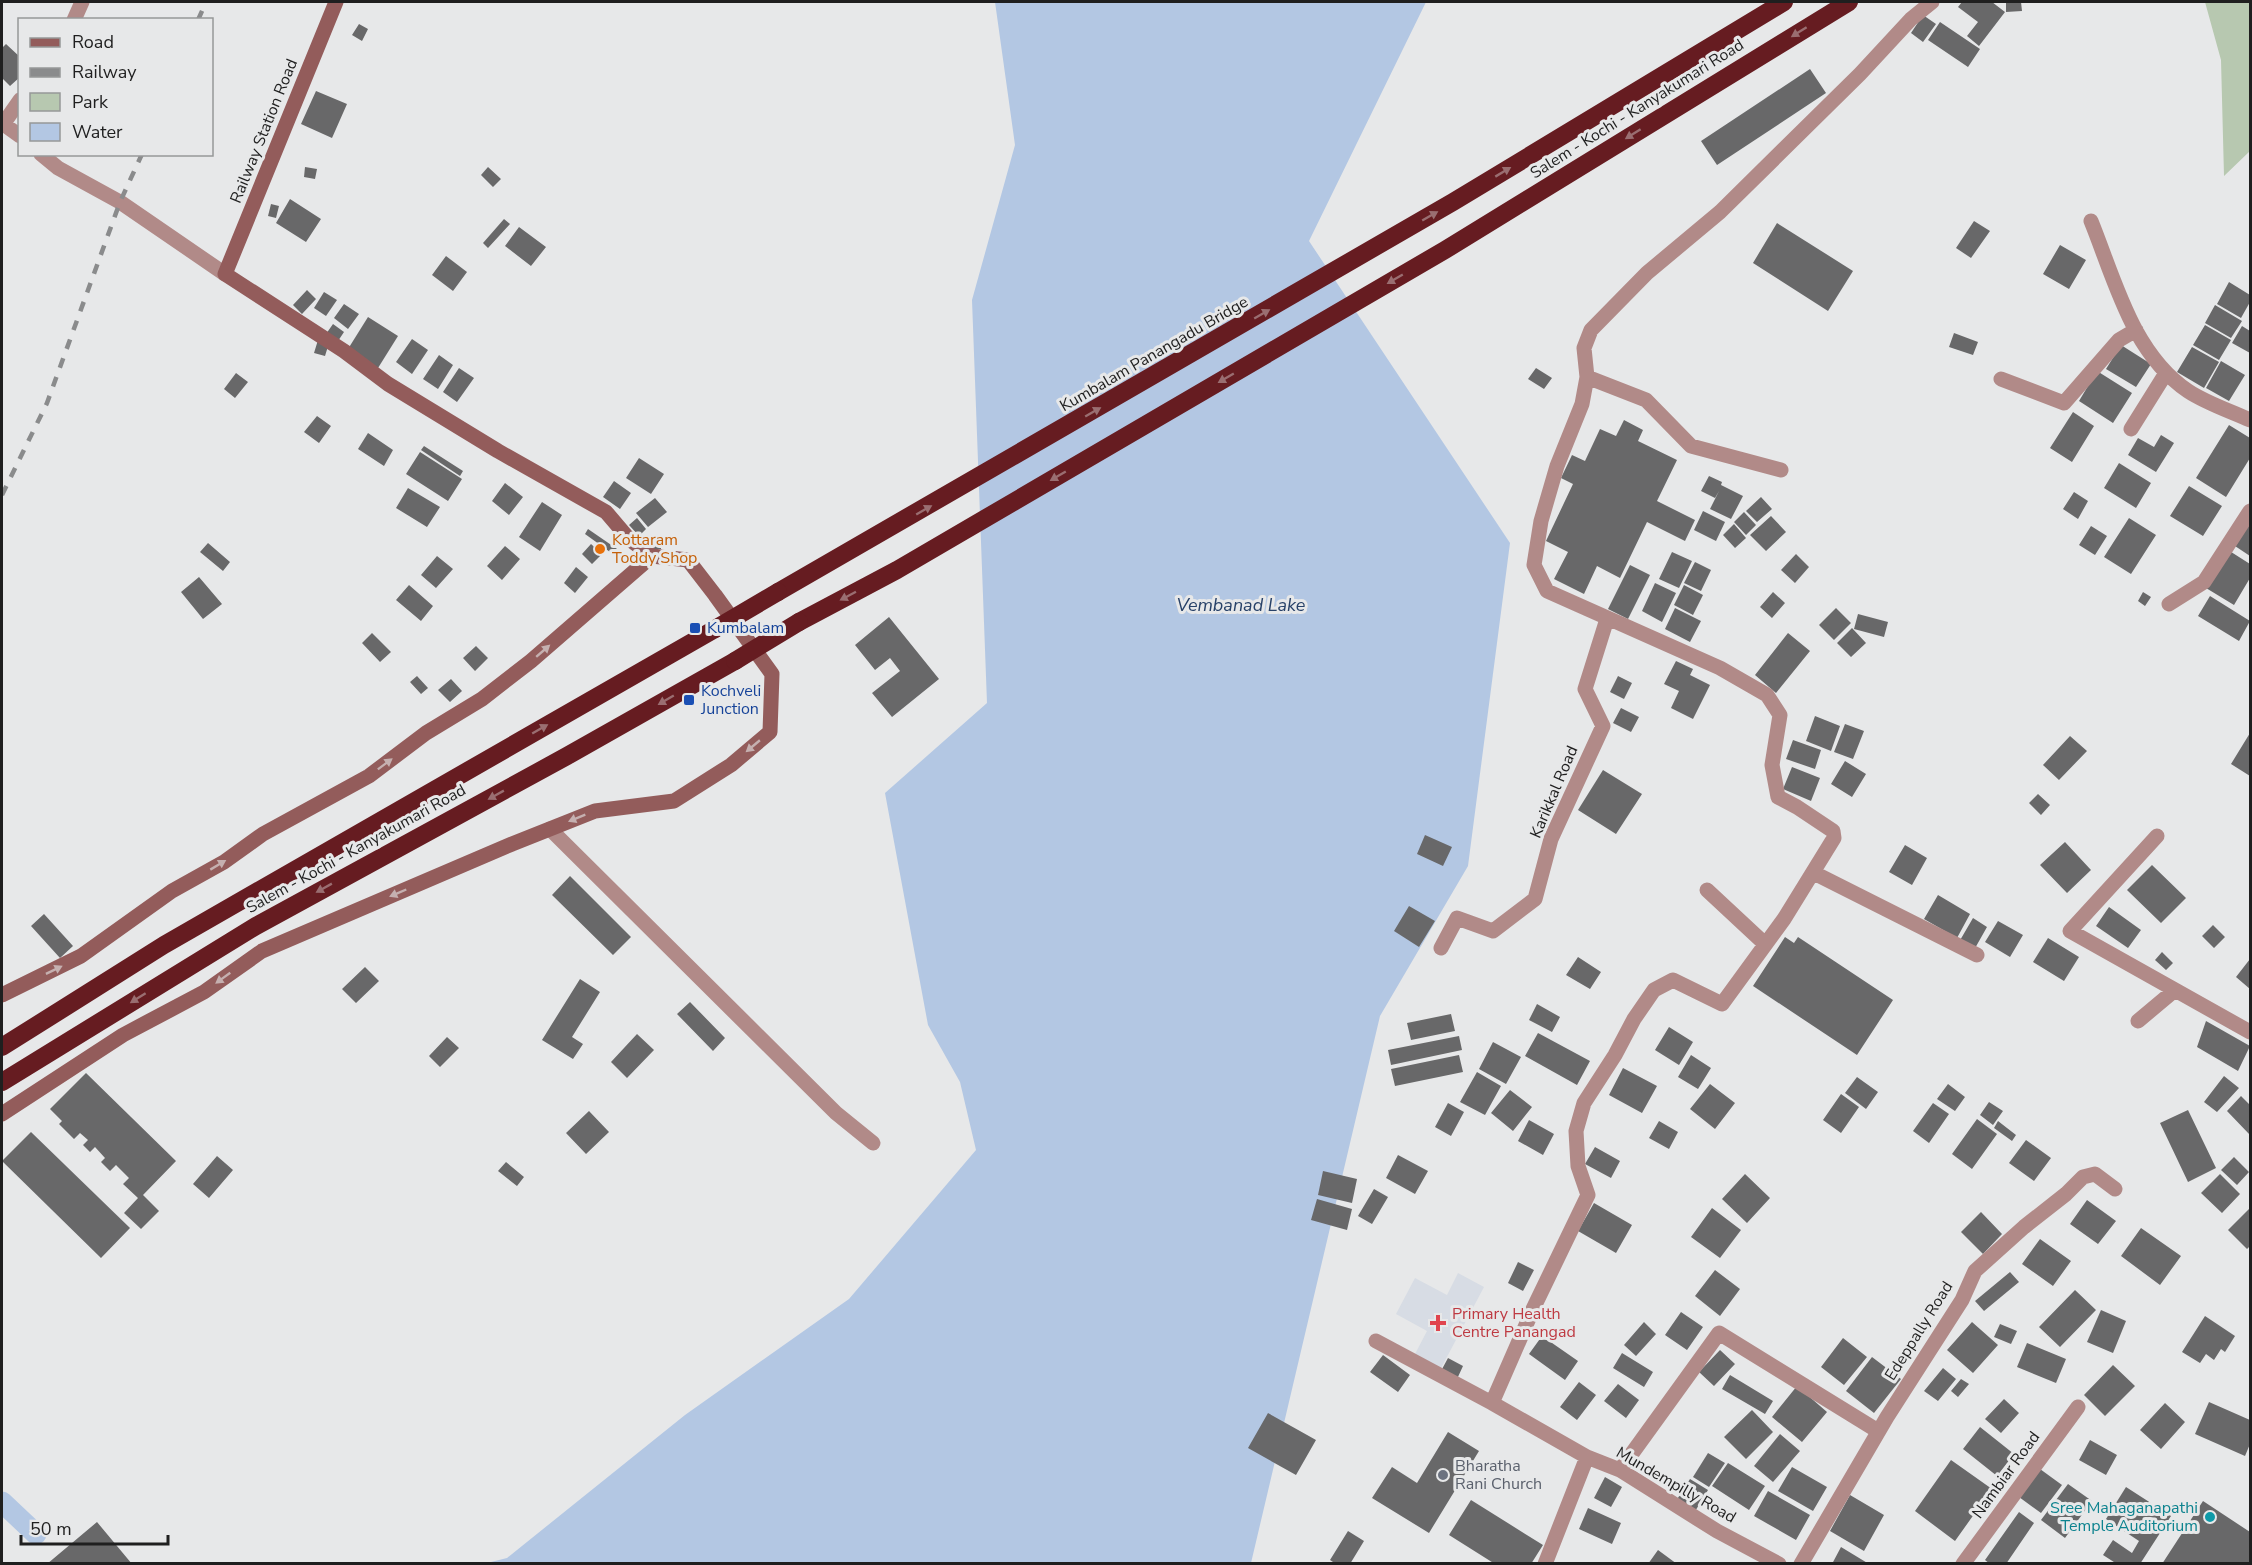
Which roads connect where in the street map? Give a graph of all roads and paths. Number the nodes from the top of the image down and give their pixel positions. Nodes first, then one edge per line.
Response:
1 (82, 2) edge
2 (336, 2) edge
3 (1784, 2) edge
4 (1849, 2) edge
5 (1932, 2) edge
6 (75, 18) edge
7 (18, 103) edge
8 (3, 123) edge
9 (18, 134) edge
10 (43, 156) edge
11 (1454, 202) joint
12 (2091, 221) dead end
13 (225, 274) junction
14 (2136, 330) junction
15 (2166, 373) junction
16 (1587, 377) junction
17 (2001, 379) dead end
18 (2250, 420) edge
19 (2131, 429) dead end
20 (1782, 470) dead end
21 (2250, 511) edge
22 (652, 556) junction
23 (778, 592) joint
24 (2169, 603) dead end
25 (1607, 619) junction
26 (550, 829) junction
27 (2157, 836) dead end
28 (1814, 873) junction
29 (1707, 890) dead end
30 (1765, 944) junction
31 (1441, 948) dead end
32 (1977, 954) dead end
33 (2175, 990) junction
34 (2, 996) edge
35 (2138, 1021) dead end
36 (2250, 1032) edge
37 (2, 1047) edge
38 (2, 1082) edge
39 (2, 1114) edge
40 (873, 1143) dead end
41 (2115, 1189) dead end
42 (1376, 1341) dead end
43 (1492, 1403) junction
44 (2078, 1407) dead end
45 (1878, 1431) junction
46 (1587, 1457) junction
47 (1620, 1470) junction
48 (1545, 1563) edge
49 (1779, 1563) edge
50 (1801, 1563) edge
51 (1963, 1563) edge

1 - 6 street
2 - 13 street, Railway Station Road
11 -> 3 highway, Salem - Kochi - Kanyakumari Road
4 -> 38 highway, Salem - Kochi - Kanyakumari Road, bridge
5 - 16 street
7 - 8 street
8 - 9 street
10 - 13 street
23 -> 11 highway, Kumbalam Panangadu Bridge
12 - 14 street
13 - 22 street
14 - 15 street
14 - 17 street
15 - 18 street
15 - 19 street
16 - 20 street
16 - 25 street
21 - 24 street
22 -> 26 street
34 -> 22 street
37 -> 23 highway, Salem - Kochi - Kanyakumari Road, bridge
25 - 28 street
25 - 31 street, Karikkal Road
26 -> 39 street
26 - 40 street
27 - 33 street
28 - 30 street
28 - 32 street
29 - 30 street
30 - 43 street
33 - 35 street
33 - 36 street
41 - 45 street, Edeppally Road
42 - 43 street, Mundempilly Road
43 - 46 street, Mundempilly Road
44 - 51 street, Nambiar Road
45 - 47 street
45 - 50 street, Edeppally Road
46 - 47 street, Mundempilly Road
46 - 48 street
47 - 49 street, Mundempilly Road

